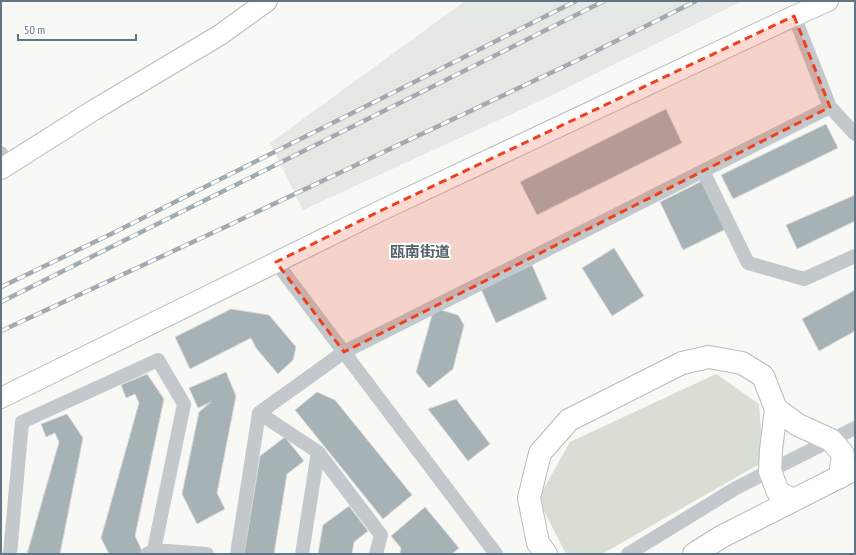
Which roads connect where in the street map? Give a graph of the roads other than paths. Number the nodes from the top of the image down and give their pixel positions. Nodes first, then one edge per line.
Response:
1 (267, 1) edge
2 (828, 1) edge
3 (794, 16) junction
4 (830, 107) junction
5 (855, 134) edge
6 (3, 162) edge
7 (703, 171) junction
8 (855, 256) edge
9 (276, 262) junction
10 (344, 352) junction
11 (1, 398) edge
12 (776, 409) junction
13 (259, 413) junction
14 (855, 428) edge
15 (831, 440) junction
16 (318, 452) junction
17 (770, 471) junction
18 (847, 473) edge
19 (793, 500) junction
20 (150, 552) edge
21 (10, 554) edge
22 (207, 554) edge
23 (237, 554) edge
24 (302, 554) edge
25 (376, 554) edge
26 (496, 554) edge
27 (546, 554) edge
28 (628, 554) edge
29 (694, 554) edge

1 - 6 street
2 - 3 street
3 - 4 street
3 - 9 street
4 - 5 street
4 - 7 street
7 - 8 street
7 - 10 street
9 - 10 street
9 - 11 street
10 - 13 street
10 - 26 street
12 - 15 main road
12 - 17 main road
12 - 27 main road
13 - 16 street
13 - 23 street
14 - 15 street
15 - 17 street
15 - 18 main road
16 - 24 street
16 - 25 street
17 - 19 main road
17 - 28 street
18 - 19 main road
19 - 29 main road
20 - 21 street
20 - 22 street

